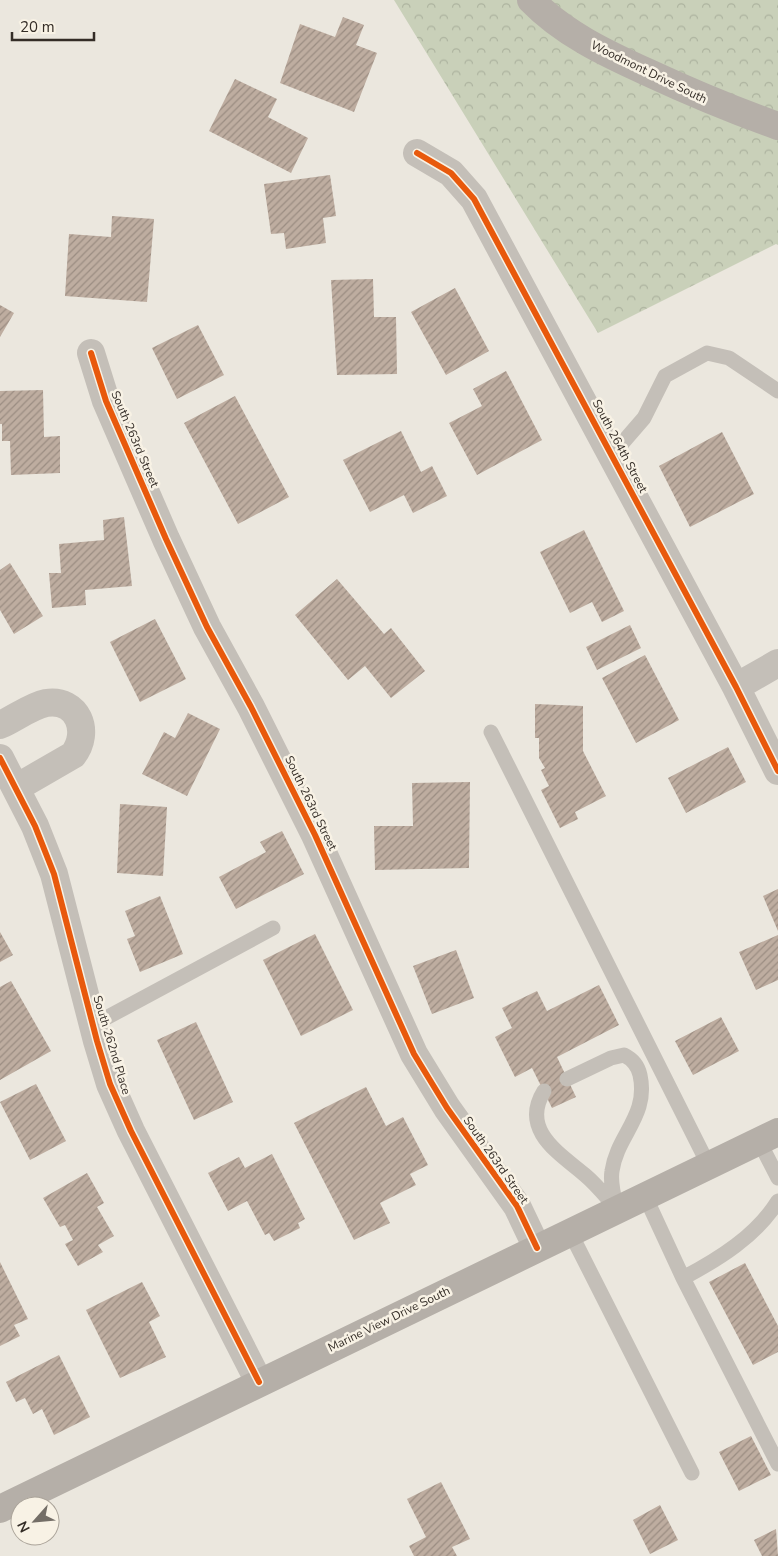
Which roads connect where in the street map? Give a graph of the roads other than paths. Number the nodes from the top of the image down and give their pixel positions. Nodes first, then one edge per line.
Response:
1 (531, 0) edge
2 (778, 126) edge
3 (417, 153) dead end
4 (91, 353) dead end
5 (778, 391) edge
6 (612, 455) junction
7 (778, 664) edge
8 (736, 687) junction
9 (0, 725) edge
10 (491, 732) dead end
11 (0, 758) edge
12 (778, 771) edge
13 (16, 788) junction
14 (272, 928) dead end
15 (93, 1025) junction
16 (567, 1079) dead end
17 (544, 1091) dead end
18 (769, 1136) edge
19 (708, 1166) junction
20 (778, 1178) edge
21 (645, 1196) junction
22 (778, 1201) edge
23 (617, 1209) junction
24 (570, 1232) junction
25 (537, 1248) junction
26 (684, 1278) junction
27 (258, 1382) junction
28 (778, 1464) edge
29 (692, 1473) dead end
30 (0, 1509) edge

1 - 2 main road, Woodmont Drive South
3 - 6 street, South 264th Street
4 - 25 street, South 263rd Street
5 - 6 lane
6 - 8 street, South 264th Street
7 - 8 street
8 - 12 street, South 264th Street
9 - 13 street
10 - 19 lane
11 - 13 street, South 262nd Place
13 - 15 street, South 262nd Place
14 - 15 lane
15 - 27 street, South 262nd Place
16 - 23 lane
17 - 23 lane
18 - 19 main road, Marine View Drive South
18 - 20 lane
19 - 21 main road, Marine View Drive South
21 - 23 main road, Marine View Drive South
21 - 26 lane
22 - 26 lane
23 - 24 main road, Marine View Drive South
24 - 25 main road, Marine View Drive South
24 - 29 lane
25 - 27 main road, Marine View Drive South
26 - 28 lane
27 - 30 main road, Marine View Drive South

